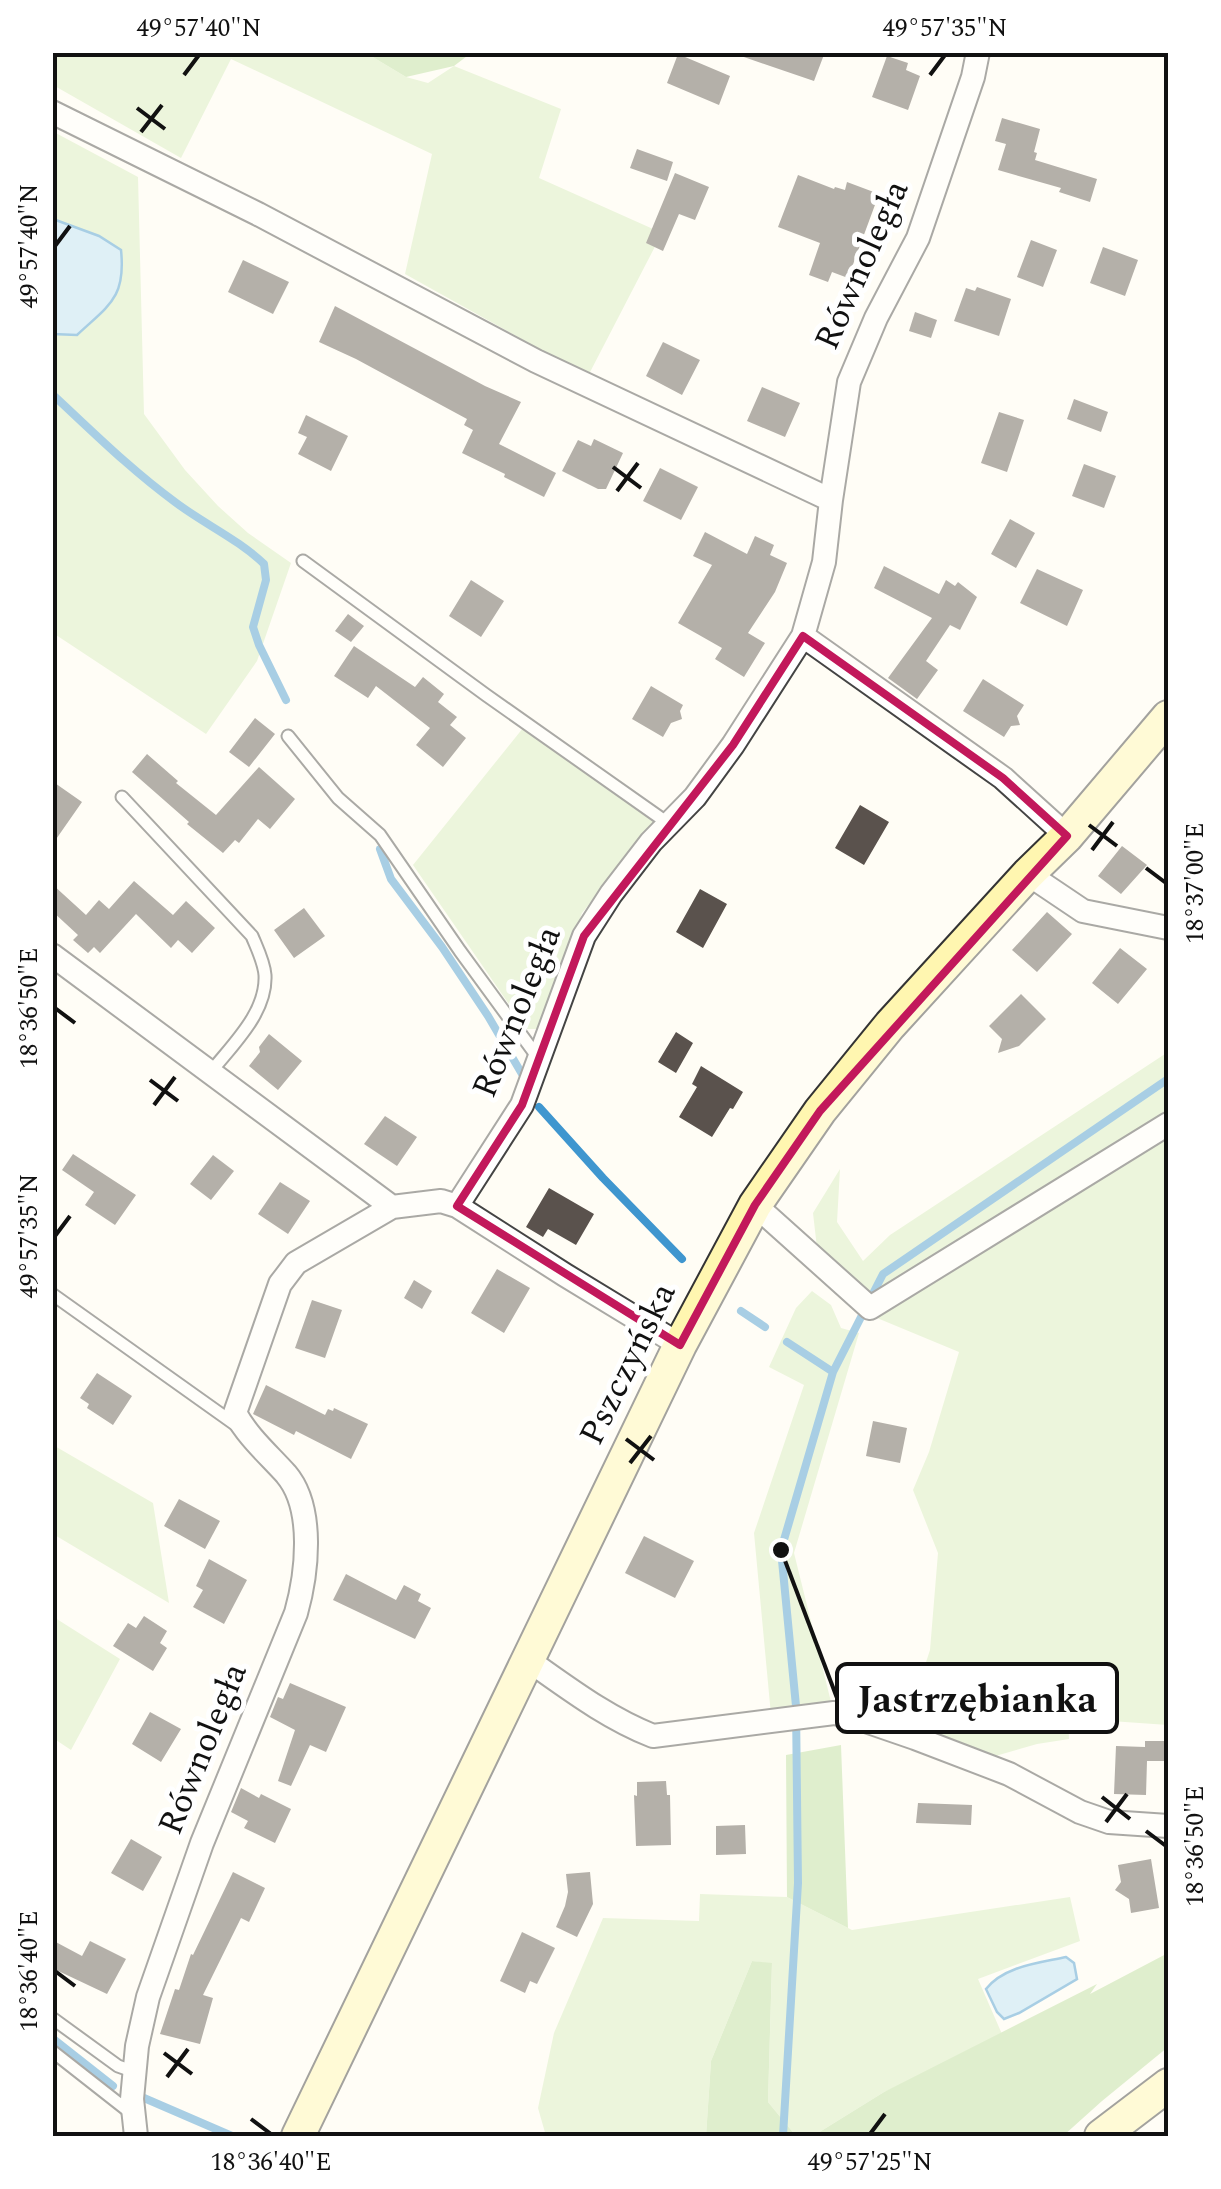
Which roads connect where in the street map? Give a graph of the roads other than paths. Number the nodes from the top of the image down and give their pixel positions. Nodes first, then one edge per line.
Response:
1 (978, 52) edge
2 (52, 112) edge
3 (831, 500) junction
4 (303, 561) dead end
5 (803, 636) junction
6 (1168, 717) edge
7 (288, 736) dead end
8 (122, 796) dead end
9 (669, 824) junction
10 (1067, 836) junction
11 (1028, 874) junction
12 (1168, 928) edge
13 (52, 956) edge
14 (539, 1059) junction
15 (210, 1073) junction
16 (1168, 1124) edge
17 (755, 1205) junction
18 (456, 1206) junction
19 (392, 1207) junction
20 (52, 1294) edge
21 (680, 1345) junction
22 (245, 1432) junction
23 (528, 1660) junction
24 (1168, 1826) edge
25 (52, 2018) edge
26 (52, 2050) edge
27 (134, 2072) junction
28 (1168, 2085) edge
29 (135, 2126) edge
30 (298, 2136) edge
31 (1100, 2136) edge

1 - 3 street, Równoległa
2 - 3 street
3 - 5 street, Równoległa
4 - 9 lane
5 - 9 street, Równoległa
5 - 10 street
6 - 10 street, Pszczyńska
7 - 14 lane
8 - 15 lane
9 - 14 street, Równoległa
10 - 11 street, Pszczyńska
11 - 12 street
11 - 17 street, Pszczyńska
13 - 15 street
14 - 18 street, Równoległa
15 - 19 street
16 - 17 street
17 - 21 street, Pszczyńska
18 - 19 street
18 - 21 street
19 - 22 street
20 - 22 lane
21 - 23 street, Pszczyńska
22 - 27 street, Równoległa
23 - 24 street
23 - 30 street, Pszczyńska
25 - 27 lane
26 - 29 lane
27 - 29 street, Równoległa
28 - 31 street

